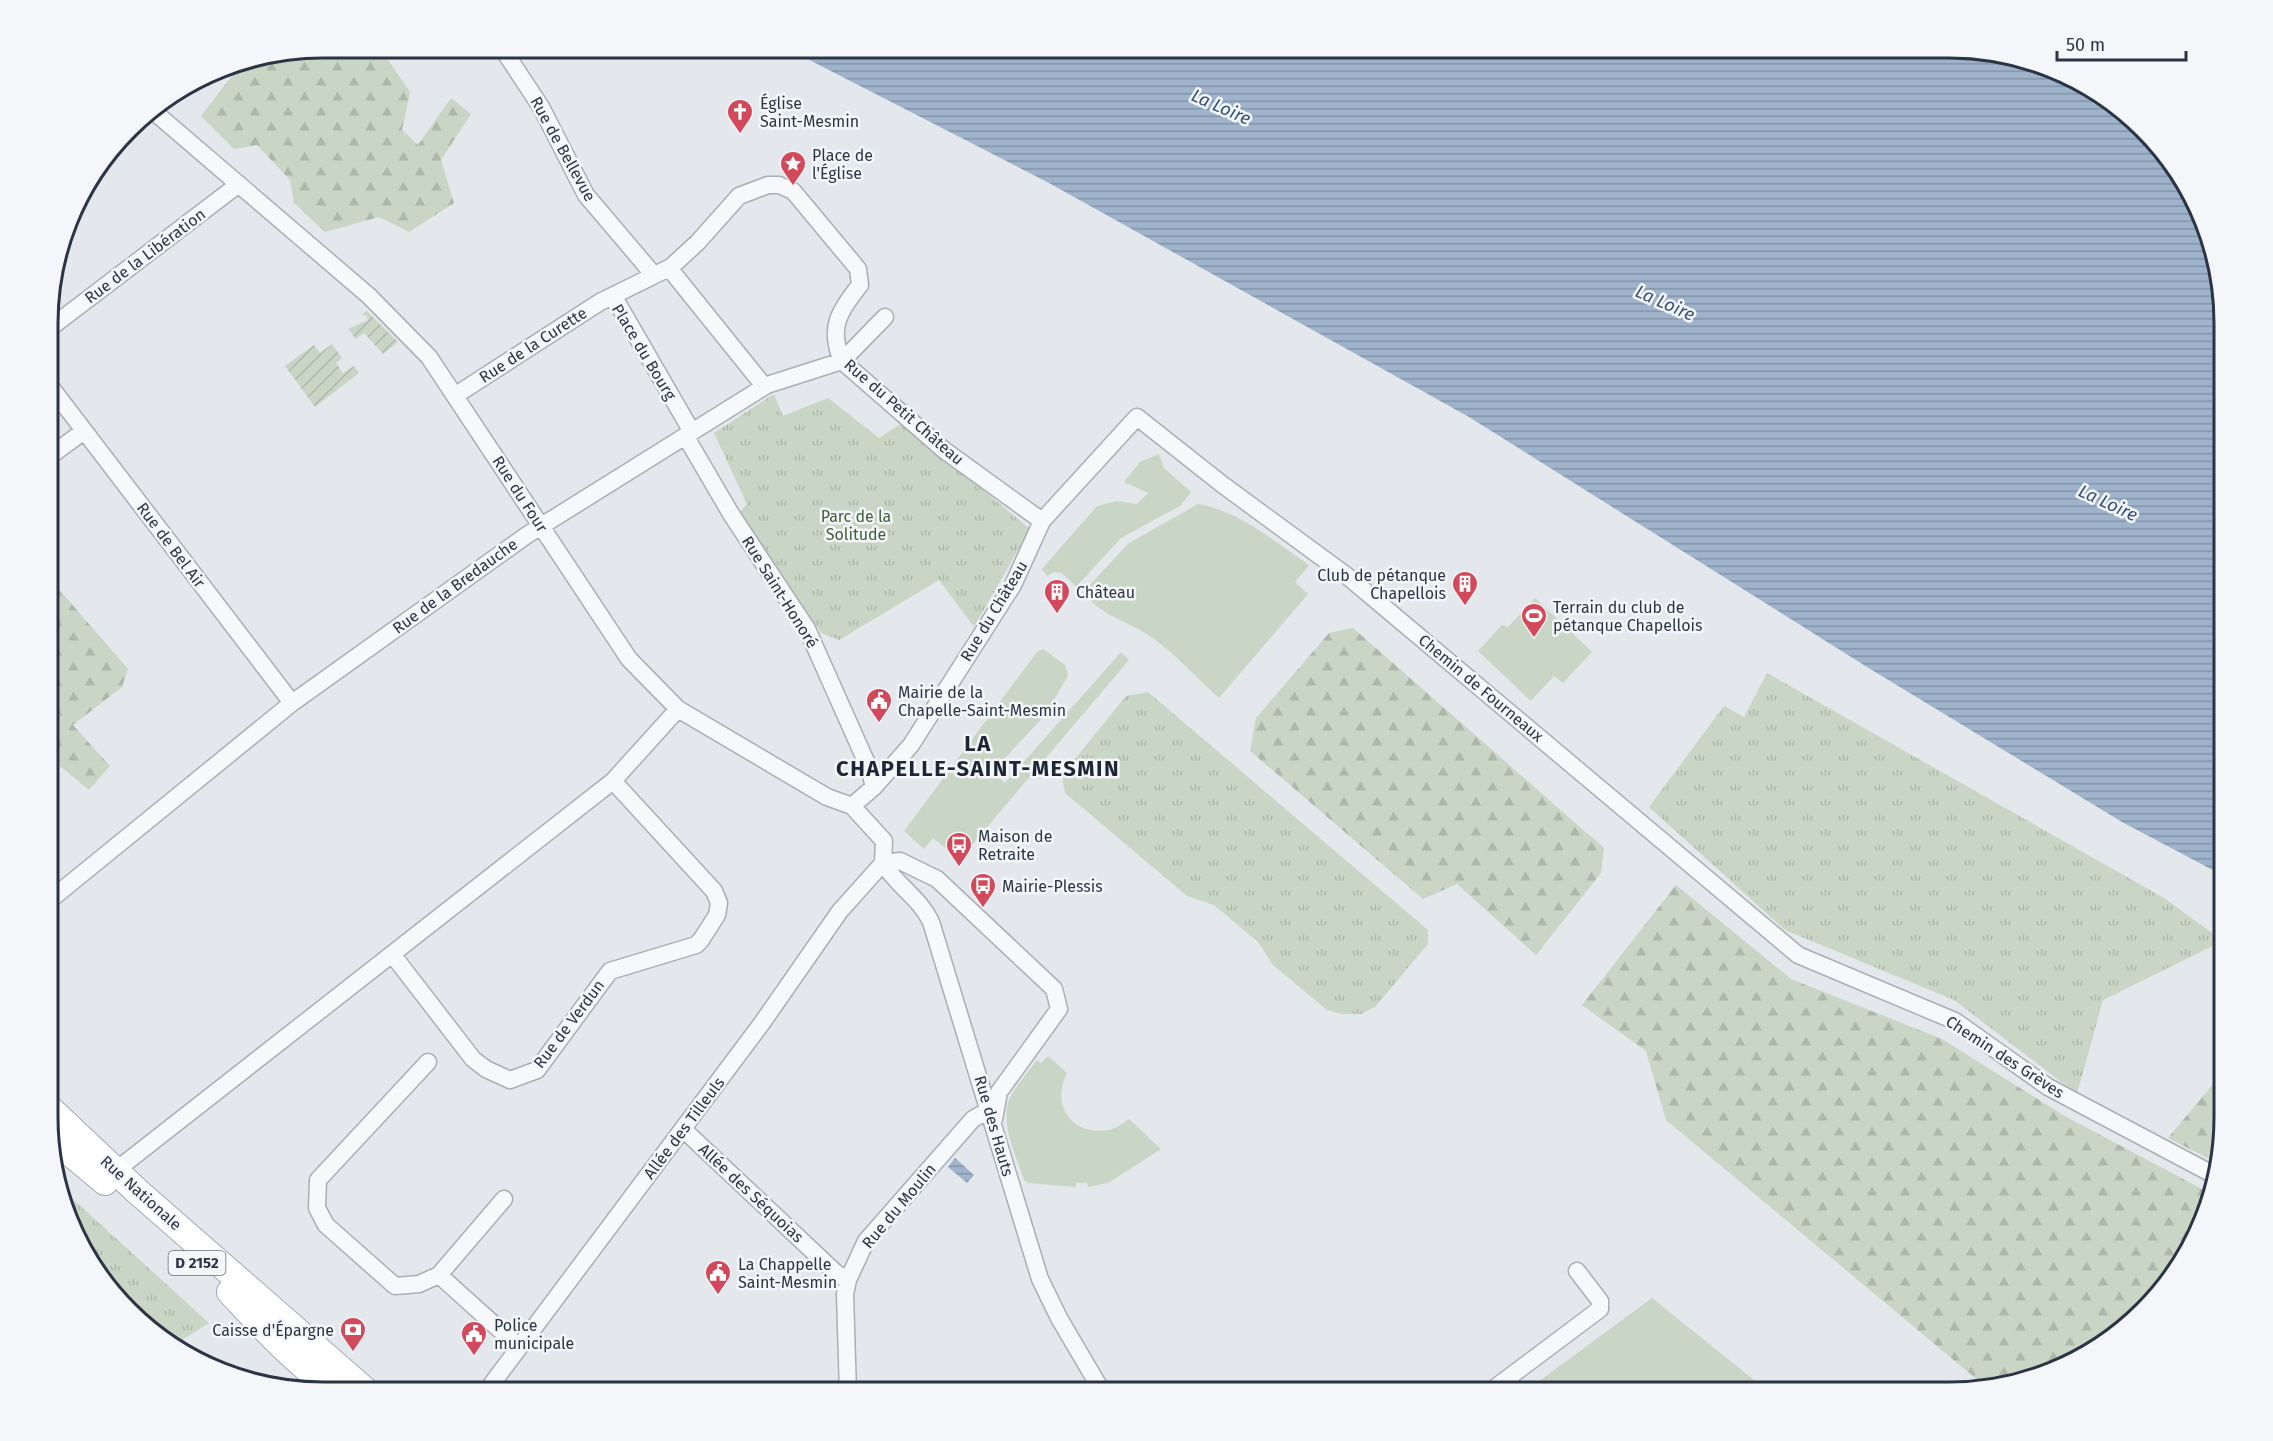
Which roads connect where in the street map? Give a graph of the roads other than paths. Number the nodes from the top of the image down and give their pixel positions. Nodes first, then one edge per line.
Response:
1 (509, 58) edge
2 (159, 116) edge
3 (239, 184) junction
4 (670, 267) junction
5 (653, 274) junction
6 (610, 298) junction
7 (885, 317) dead end
8 (58, 322) edge
9 (842, 361) junction
10 (764, 386) junction
11 (456, 394) junction
12 (58, 397) edge
13 (1137, 417) joint
14 (84, 431) junction
15 (689, 434) junction
16 (58, 450) edge
17 (1042, 521) junction
18 (540, 526) junction
19 (292, 703) junction
20 (678, 709) junction
21 (613, 781) junction
22 (874, 787) junction
23 (852, 806) junction
24 (883, 863) junction
25 (58, 893) edge
26 (392, 954) junction
27 (1821, 965) joint
28 (428, 1062) dead end
29 (1013, 1069) junction
30 (978, 1071) junction
31 (991, 1115) junction
32 (58, 1118) edge
33 (683, 1129) junction
34 (60, 1143) edge
35 (2208, 1172) edge
36 (111, 1177) junction
37 (504, 1198) dead end
38 (1576, 1272) dead end
39 (439, 1275) junction
40 (848, 1280) junction
41 (519, 1347) junction
42 (322, 1382) edge
43 (355, 1382) edge
44 (493, 1382) edge
45 (848, 1382) edge
46 (1097, 1382) edge
47 (1503, 1382) edge

1 - 5 street, Rue de Bellevue
2 - 3 street, Rue du Four
3 - 8 street, Rue de la Libération
3 - 11 street, Rue du Four
4 - 5 street, Place du Bourg
4 - 9 street, Rue du Petit Château
4 - 10 street
5 - 6 street, Place du Bourg
6 - 11 street, Rue de la Curette
6 - 15 street, Place du Bourg
7 - 9 street, Rue de la Bredauche
9 - 10 street, Rue de la Bredauche
9 - 17 street, Rue du Petit Château
10 - 15 street, Rue de la Bredauche
11 - 18 street, Rue du Four
12 - 14 street, Rue de Bel Air
13 - 17 street, Rue du Château
13 - 27 street, Chemin de Fourneaux
14 - 16 street
14 - 19 street, Rue de Bel Air
15 - 18 street, Rue de la Bredauche
15 - 22 street, Rue Saint-Honoré
17 - 22 street, Rue du Château
18 - 19 street, Rue de la Bredauche
18 - 20 street, Rue du Four
19 - 25 street, Rue de la Bredauche
20 - 21 street
20 - 23 street, Rue du Four
21 - 26 street
21 - 26 street, Rue de Verdun
22 - 23 street, Rue du Château
23 - 24 street, Rue du Four
24 - 29 street
24 - 30 street, Rue des Hauts
24 - 33 street, Allée des Tilleuls
26 - 36 street
27 - 35 street, Chemin des Grèves
28 - 39 street
29 - 30 street
29 - 31 street
30 - 31 street, Rue des Hauts
31 - 40 street, Rue du Moulin
31 - 46 street, Rue des Hauts
32 - 36 main road, Rue Nationale
33 - 40 street, Allée des Séquoias
33 - 41 street, Allée des Tilleuls
34 - 36 main road, Rue Nationale / D 2152
36 - 42 main road, Rue Nationale / D 2152
36 - 43 main road, Rue Nationale
37 - 39 street
38 - 47 street
39 - 41 street
40 - 45 street, Rue du Moulin
41 - 44 street, Allée des Tilleuls

